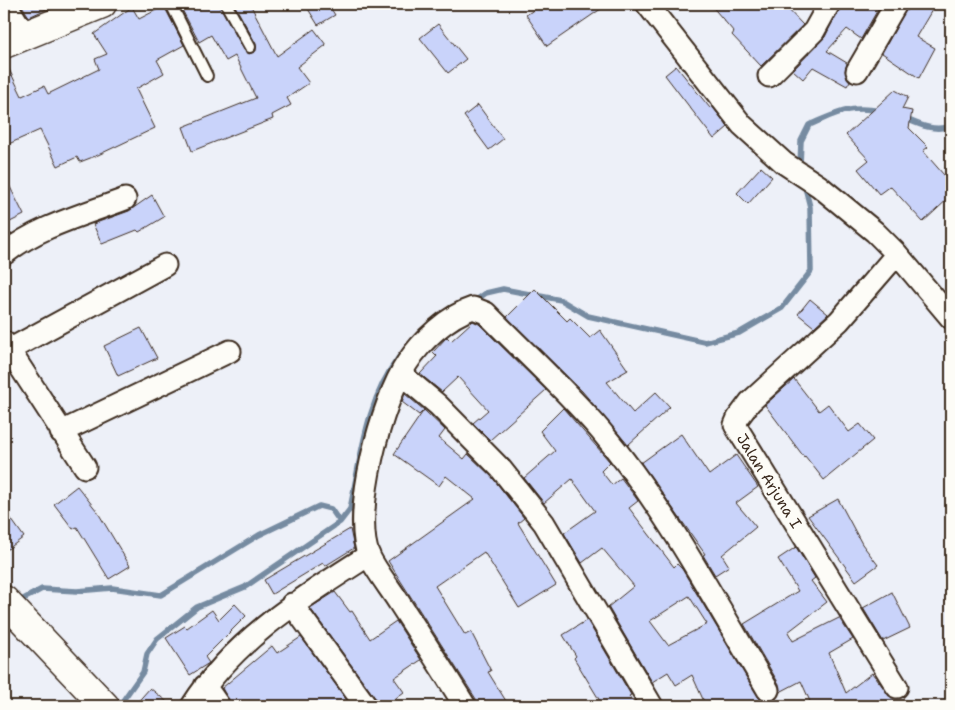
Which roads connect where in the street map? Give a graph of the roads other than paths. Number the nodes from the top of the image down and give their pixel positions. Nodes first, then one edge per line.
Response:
1 (6, 4) edge
2 (171, 4) edge
3 (226, 4) edge
4 (648, 4) edge
5 (829, 4) edge
6 (896, 4) edge
7 (86, 7) edge
8 (14, 39) edge
9 (250, 47) dead end
10 (857, 71) dead end
11 (207, 76) dead end
12 (769, 76) dead end
13 (125, 199) dead end
14 (4, 254) edge
15 (897, 254) junction
16 (165, 265) dead end
17 (951, 318) edge
18 (6, 346) edge
19 (230, 351) dead end
20 (401, 374) junction
21 (61, 432) junction
22 (85, 467) dead end
23 (369, 555) junction
24 (4, 600) edge
25 (292, 604) junction
26 (205, 686) junction
27 (898, 687) dead end
28 (768, 690) dead end
29 (104, 705) edge
30 (192, 706) edge
31 (219, 706) edge
32 (366, 706) edge
33 (465, 706) edge
34 (652, 706) edge

1 - 8 street
2 - 11 lane
3 - 9 lane
4 - 15 street
5 - 12 street
6 - 10 street
7 - 8 street
13 - 14 street
15 - 17 street
15 - 27 street, Jalan Arjuna I
16 - 18 street
18 - 21 street
19 - 21 street
20 - 23 street
20 - 28 street
20 - 34 street
21 - 22 street
23 - 25 street
23 - 33 street
24 - 29 street
25 - 26 street
25 - 32 street
26 - 30 street
26 - 31 street

